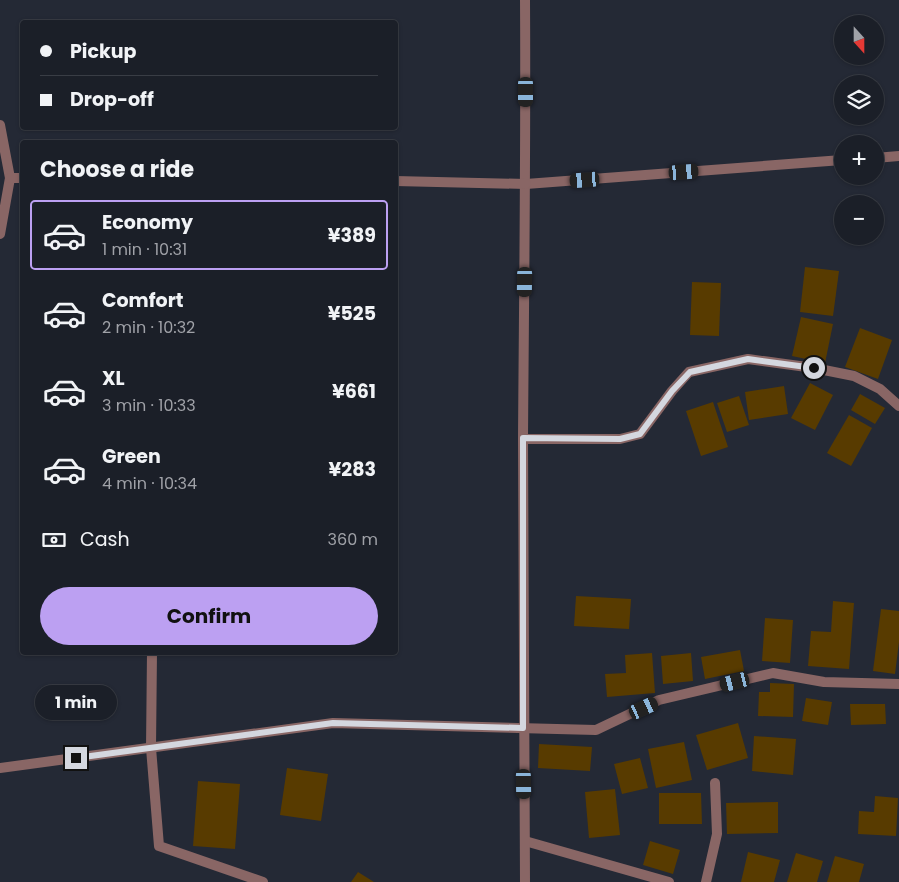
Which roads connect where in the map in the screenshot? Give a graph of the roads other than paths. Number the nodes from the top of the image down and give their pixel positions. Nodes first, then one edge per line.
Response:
1 (525, 0) edge
2 (0, 126) edge
3 (899, 156) edge
4 (884, 157) edge
5 (834, 161) edge
6 (10, 178) junction
7 (20, 178) edge
8 (398, 181) edge
9 (526, 184) junction
10 (0, 234) edge
11 (899, 406) edge
12 (523, 438) junction
13 (152, 655) edge
14 (899, 684) edge
15 (523, 728) junction
16 (151, 748) junction
17 (0, 768) edge
18 (714, 782) dead end
19 (525, 841) junction
20 (263, 882) edge
21 (525, 882) edge
22 (669, 882) edge
23 (706, 882) edge

1 - 9 street
2 - 6 street
3 - 4 street
5 - 9 street
6 - 7 street
6 - 10 street
8 - 9 street
9 - 12 street
11 - 12 street
12 - 15 street
13 - 16 street
14 - 15 street
15 - 16 street
15 - 19 street
16 - 17 street
16 - 20 street
18 - 23 street
19 - 21 street
19 - 22 street

